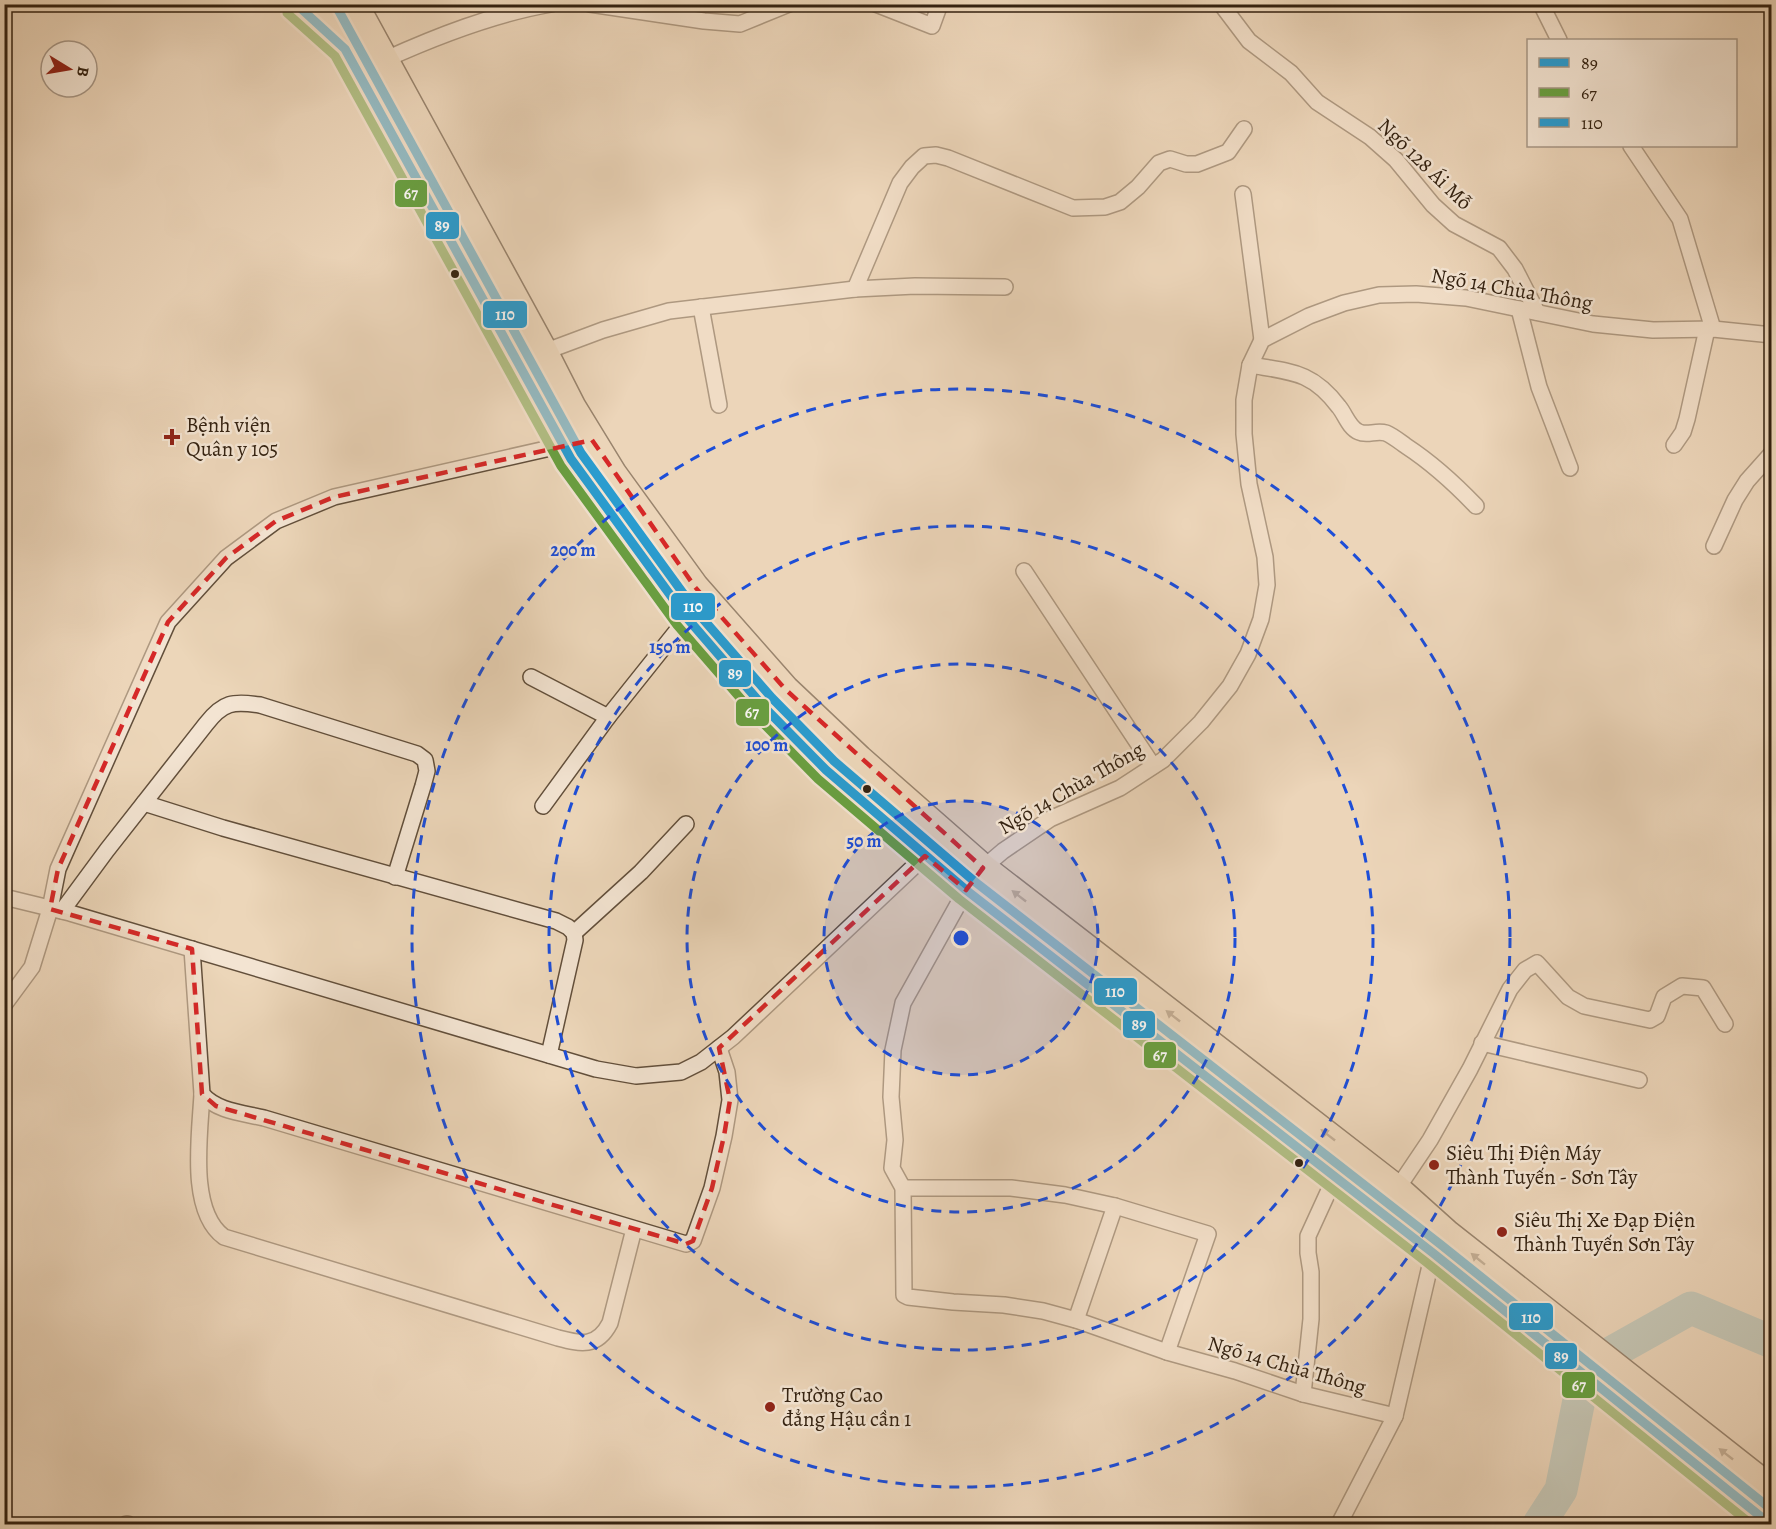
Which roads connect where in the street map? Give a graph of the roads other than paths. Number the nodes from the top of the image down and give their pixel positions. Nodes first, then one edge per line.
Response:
1 (295, 4) edge
2 (321, 4) edge
3 (354, 4) edge
4 (551, 4) edge
5 (590, 4) edge
6 (789, 4) edge
7 (876, 4) edge
8 (940, 4) edge
9 (1221, 4) edge
10 (1541, 4) edge
11 (1558, 39) edge
12 (345, 49) junction
13 (390, 71) junction
14 (371, 96) junction
15 (1244, 129) dead end
16 (1632, 147) edge
17 (1243, 194) dead end
18 (1005, 287) dead end
19 (855, 289) junction
20 (701, 308) junction
21 (1519, 309) junction
22 (1537, 312) junction
23 (1710, 329) junction
24 (1772, 335) edge
25 (1262, 340) junction
26 (544, 352) junction
27 (1250, 365) junction
28 (719, 405) dead end
29 (592, 440) junction
30 (563, 444) junction
31 (1674, 445) dead end
32 (1772, 453) edge
33 (1569, 468) dead end
34 (1476, 506) dead end
35 (1714, 546) dead end
36 (1024, 571) dead end
37 (687, 618) junction
38 (531, 677) dead end
39 (785, 689) junction
40 (763, 706) junction
41 (608, 717) junction
42 (1153, 766) junction
43 (144, 803) junction
44 (543, 806) dead end
45 (686, 824) dead end
46 (925, 856) junction
47 (982, 868) junction
48 (395, 877) junction
49 (966, 890) junction
50 (4, 897) edge
51 (56, 910) junction
52 (574, 933) junction
53 (192, 949) junction
54 (4, 1005) edge
55 (1725, 1024) dead end
56 (1482, 1043) junction
57 (719, 1047) junction
58 (549, 1055) junction
59 (1639, 1080) dead end
60 (202, 1094) junction
61 (1335, 1177) junction
62 (903, 1188) junction
63 (1397, 1188) junction
64 (1115, 1206) junction
65 (634, 1229) junction
66 (1440, 1243) junction
67 (1516, 1304) junction
68 (1076, 1320) junction
69 (1167, 1352) junction
70 (1303, 1394) junction
71 (1395, 1416) junction
72 (1772, 1490) edge
73 (1762, 1518) edge
74 (1339, 1524) edge

1 - 12 highway
2 - 12 highway
3 - 13 highway
4 - 13 street
5 - 6 street
7 - 8 street
9 - 22 street, Ngõ 128 Ái Mỗ
10 - 11 street
12 - 14 highway
13 - 14 highway
13 - 26 highway
14 - 30 highway
15 - 19 street
16 - 23 street
17 - 25 street
18 - 19 street
19 - 20 street
20 - 26 street
20 - 28 street
21 - 22 street, Ngõ 14 Chùa Thông
21 - 25 street, Ngõ 14 Chùa Thông
21 - 33 street
22 - 23 street, Ngõ 14 Chùa Thông
23 - 24 street, Ngõ 14 Chùa Thông
23 - 31 street
25 - 27 street, Ngõ 14 Chùa Thông
26 - 29 highway
27 - 34 street
27 - 42 street, Ngõ 14 Chùa Thông
29 - 30 street
29 - 39 highway
30 - 37 highway
30 - 51 street
32 - 35 street
36 - 42 street
37 - 40 highway
37 - 41 street
38 - 41 street
39 - 40 highway
39 - 47 highway
40 - 46 highway
41 - 44 street
42 - 47 street, Ngõ 14 Chùa Thông
43 - 48 street
43 - 48 street
43 - 51 street
45 - 52 street
46 - 49 highway
46 - 57 street
47 - 49 street, Ngõ 14 Chùa Thông
63 -> 47 highway
48 - 52 street
49 - 61 highway
49 - 62 street, Ngõ 14 Chùa Thông
50 - 51 street
51 - 53 street
51 - 54 street
52 - 58 street
53 - 58 street
53 - 60 street
55 - 56 street
56 - 59 street
56 - 63 street
57 - 58 street
57 - 65 street
60 - 65 street
60 - 65 street
61 - 66 highway
61 - 70 street
62 - 64 street
62 - 68 street, Ngõ 14 Chùa Thông
63 - 66 highway
64 - 68 street
64 - 69 street
66 - 67 highway
66 - 71 street
72 -> 67 highway
67 - 73 highway
68 - 69 street, Ngõ 14 Chùa Thông
69 - 70 street, Ngõ 14 Chùa Thông
70 - 71 street, Ngõ 14 Chùa Thông
71 - 74 street

